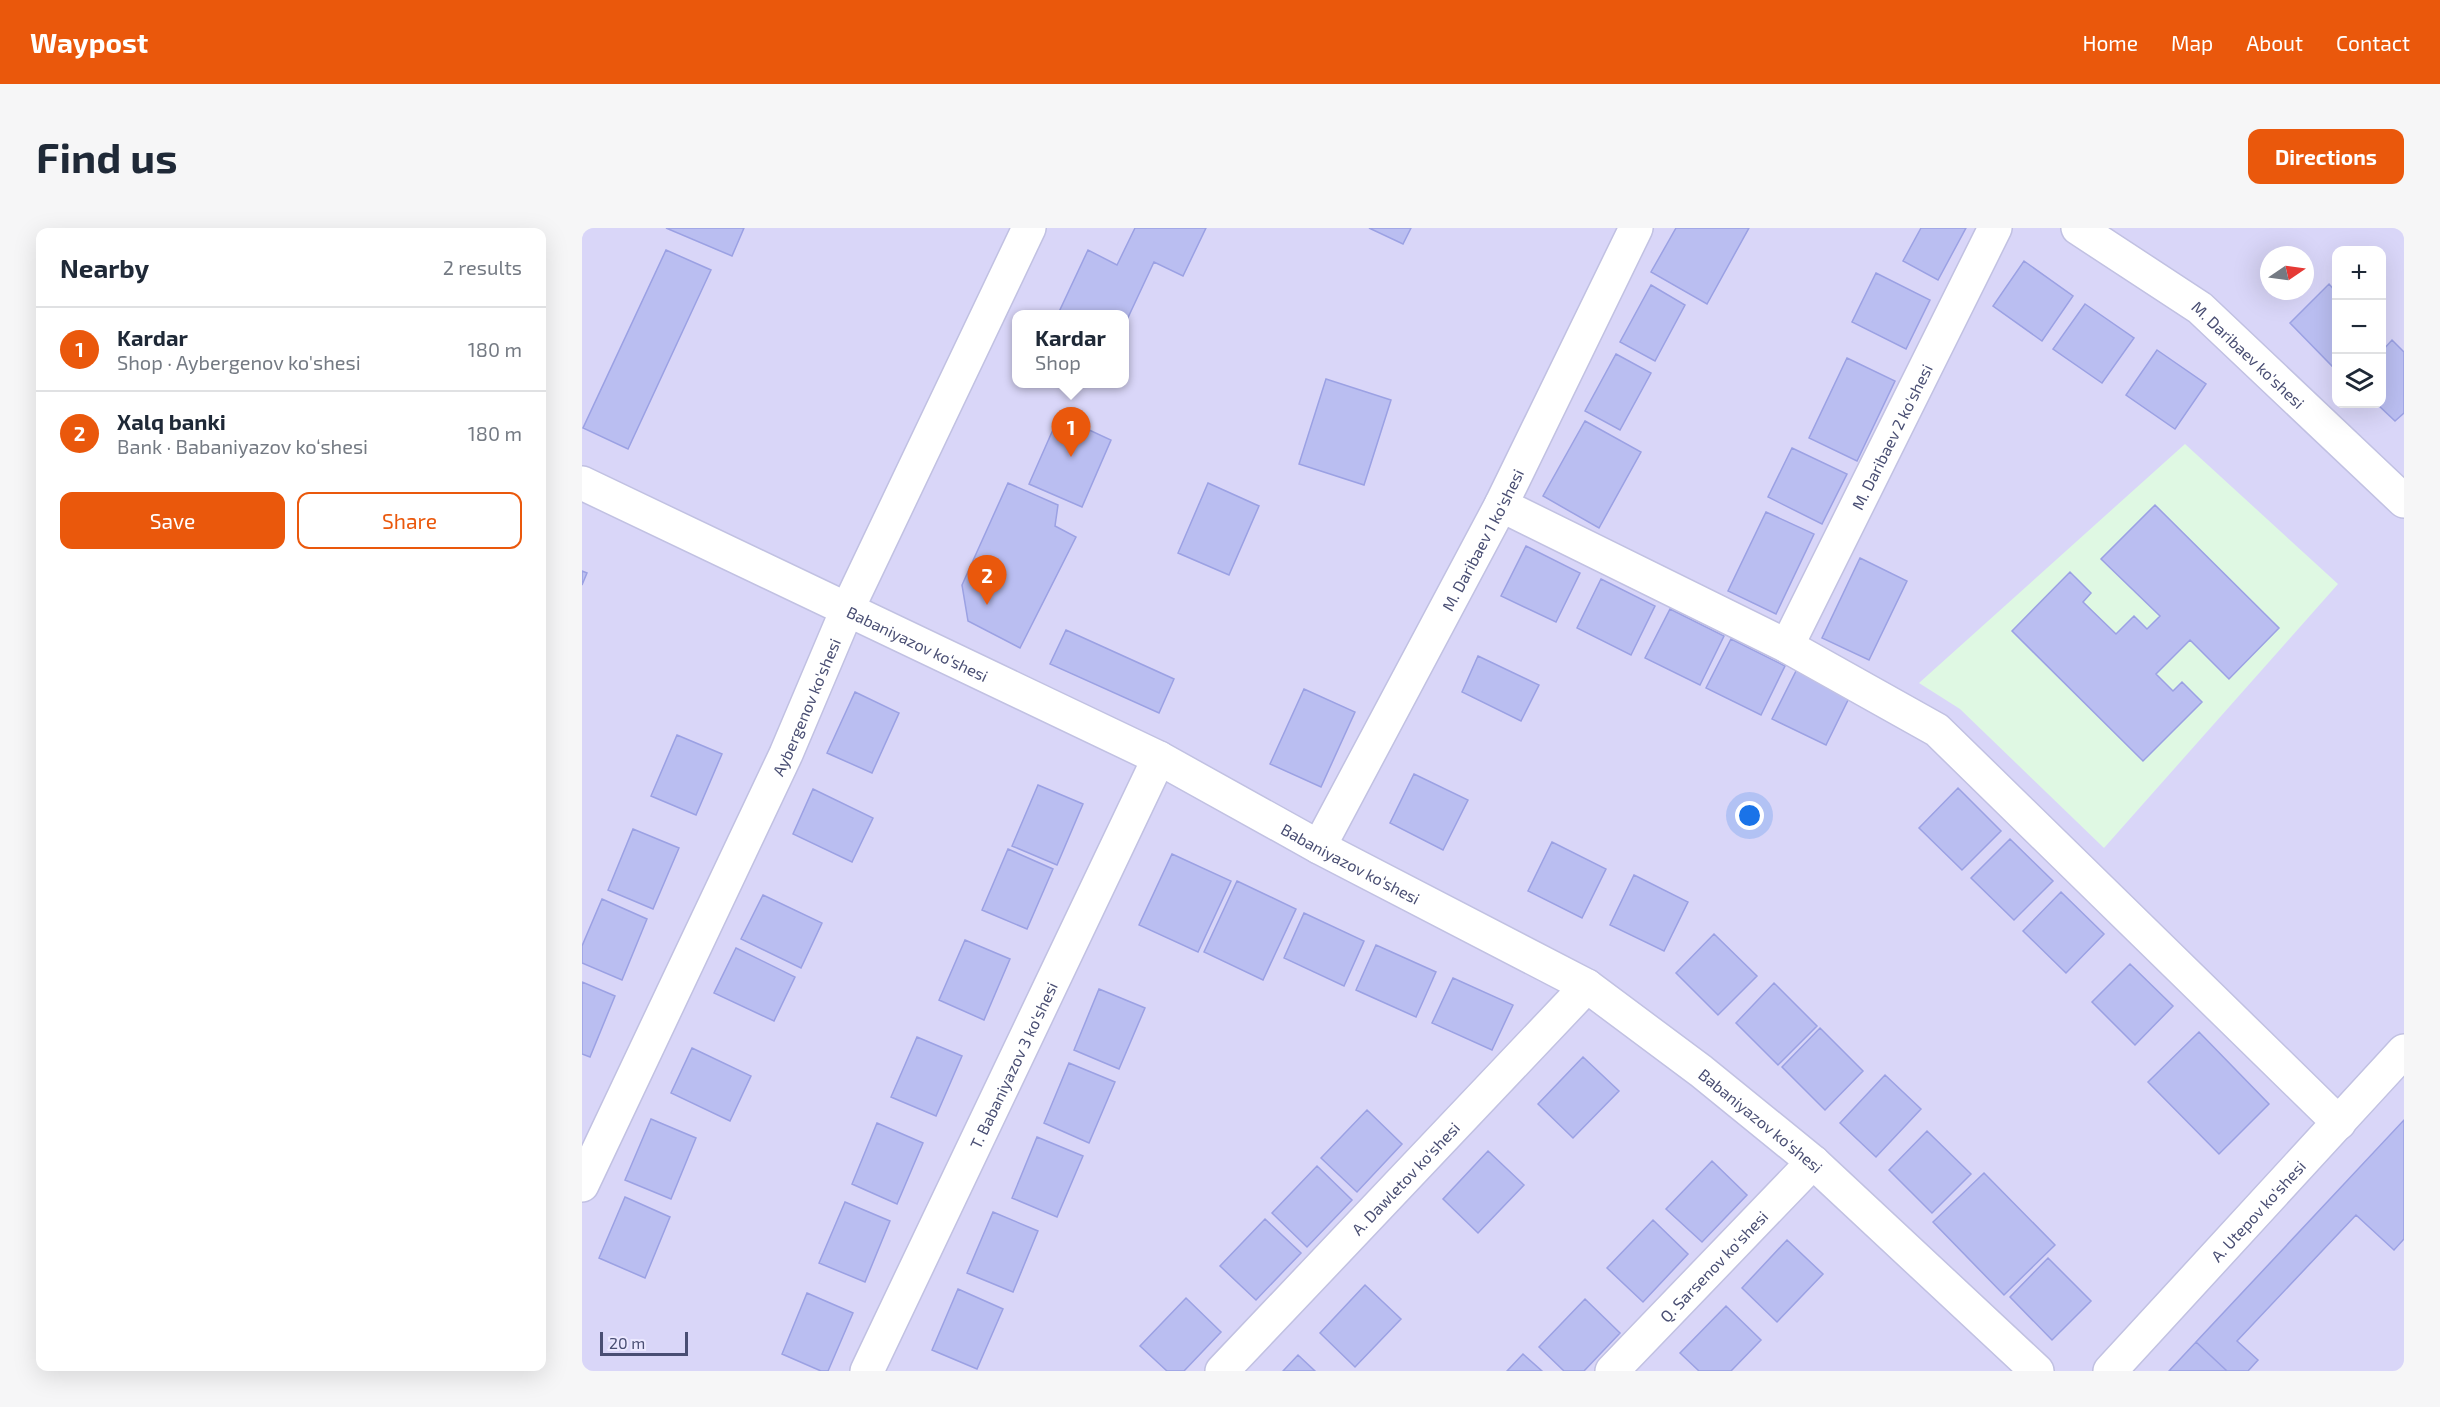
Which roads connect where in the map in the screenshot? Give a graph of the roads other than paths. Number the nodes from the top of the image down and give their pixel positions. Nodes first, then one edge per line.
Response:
1 (1029, 228) edge
2 (1636, 228) edge
3 (1995, 228) edge
4 (2078, 228) edge
5 (582, 483) edge
6 (2404, 501) edge
7 (1501, 505) junction
8 (847, 610) junction
9 (1787, 645) junction
10 (1159, 758) junction
11 (1319, 847) junction
12 (1587, 986) junction
13 (2404, 1051) edge
14 (2339, 1123) junction
15 (1813, 1162) junction
16 (582, 1185) edge
17 (867, 1371) edge
18 (1222, 1371) edge
19 (1612, 1371) edge
20 (2037, 1371) edge
21 (2110, 1371) edge

1 - 8 street, Aybergenov ko'shesi
2 - 7 street, M. Daribaev 1 ko'shesi
3 - 9 street, M. Daribaev 2 ko'shesi
4 - 6 street, M. Daribaev ko'shesi
5 - 8 street, Babaniyazov ko‘shesi
7 - 9 street
7 - 11 street, M. Daribaev 1 ko'shesi
8 - 10 street, Babaniyazov ko‘shesi
8 - 16 street, Aybergenov ko'shesi
9 - 14 street
10 - 11 street, Babaniyazov ko‘shesi
10 - 17 street, T. Babaniyazov 3 ko'shesi
11 - 12 street, Babaniyazov ko‘shesi
12 - 15 street, Babaniyazov ko‘shesi
12 - 18 street, A. Dawletov ko'shesi
13 - 14 street, A. Utepov ko'shesi
14 - 21 street, A. Utepov ko'shesi
15 - 19 street, Q. Sarsenov ko'shesi
15 - 20 street, Babaniyazov ko‘shesi

